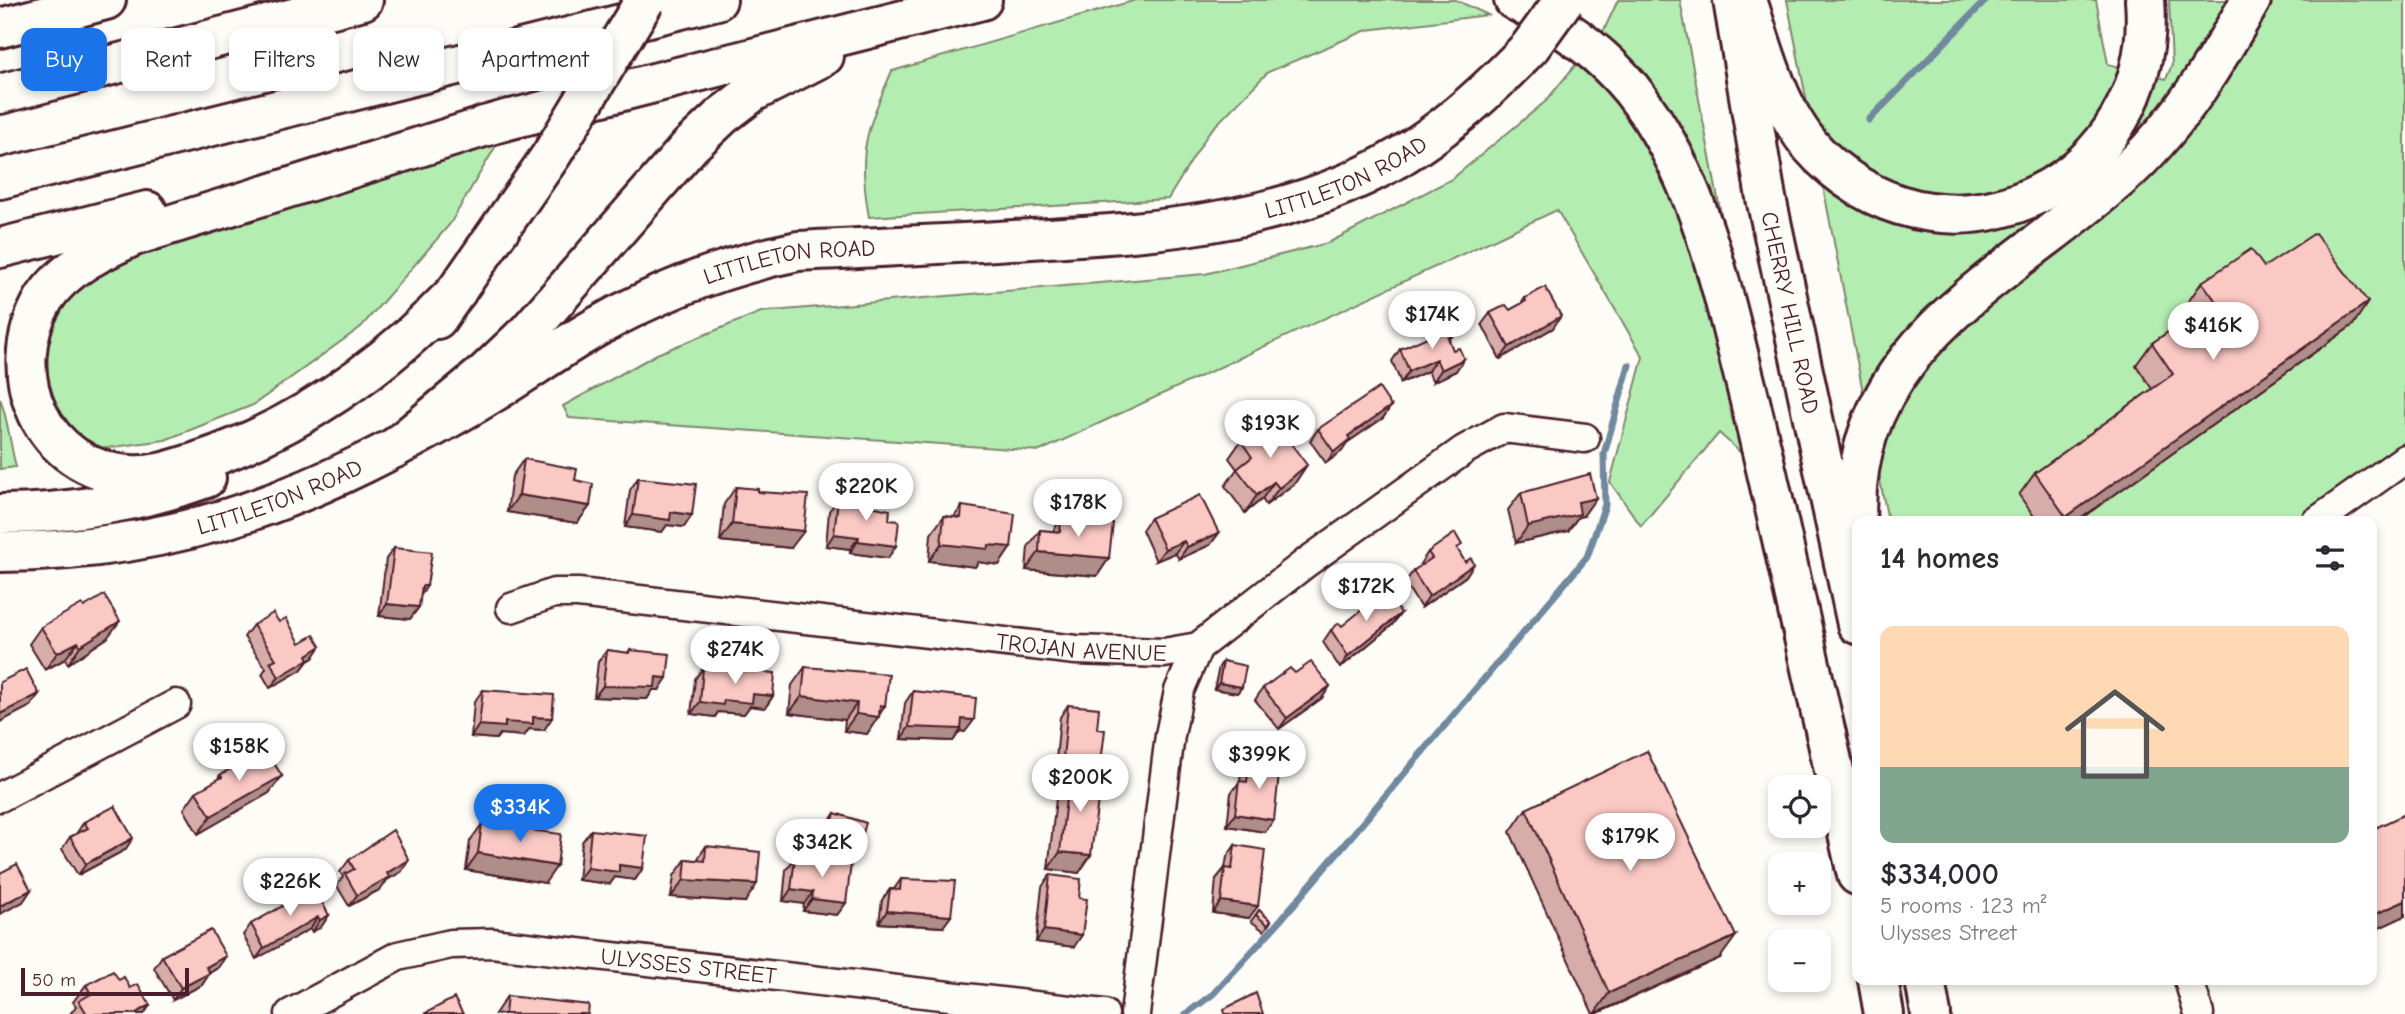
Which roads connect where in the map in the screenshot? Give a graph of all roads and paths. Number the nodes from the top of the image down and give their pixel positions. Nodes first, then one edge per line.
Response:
1 (106, 0) edge
2 (363, 0) edge
3 (645, 0) edge
4 (718, 0) edge
5 (982, 0) edge
6 (1514, 0) edge
7 (1564, 0) edge
8 (1733, 0) edge
9 (1747, 0) edge
10 (2144, 0) edge
11 (2251, 0) edge
12 (339, 5) edge
13 (887, 24) junction
14 (0, 28) edge
15 (0, 94) edge
16 (509, 119) junction
17 (0, 179) edge
18 (0, 248) edge
19 (457, 291) junction
20 (1586, 438) dead end
21 (395, 448) junction
22 (2405, 459) edge
23 (0, 514) edge
24 (1858, 516) edge
25 (2324, 516) edge
26 (0, 552) edge
27 (1852, 601) edge
28 (511, 608) dead end
29 (1198, 647) junction
30 (176, 705) dead end
31 (0, 797) edge
32 (1852, 851) edge
33 (1879, 985) edge
34 (1926, 985) edge
35 (2190, 985) edge
36 (290, 1014) edge
37 (1104, 1014) edge
38 (1135, 1014) edge
39 (1884, 1014) edge
40 (1931, 1014) edge
41 (2199, 1014) edge

1 - 14 main road
2 - 12 main road
3 - 19 main road, LITTLETON ROAD, bridge
4 - 17 main road
5 - 13 main road
6 - 32 main road
7 - 21 main road, LITTLETON ROAD, bridge
8 - 27 main road, CHERRY HILL ROAD
9 - 10 main road
11 - 24 main road
12 - 15 main road
13 - 16 main road
13 - 21 main road
16 - 18 main road
16 - 19 main road
19 - 23 main road, LITTLETON ROAD
20 - 29 street, TROJAN AVENUE
21 - 26 main road, LITTLETON ROAD
22 - 25 street
28 - 29 street, TROJAN AVENUE
29 - 38 street
30 - 31 street
33 - 39 main road
34 - 40 main road
35 - 41 street
36 - 37 street, ULYSSES STREET

